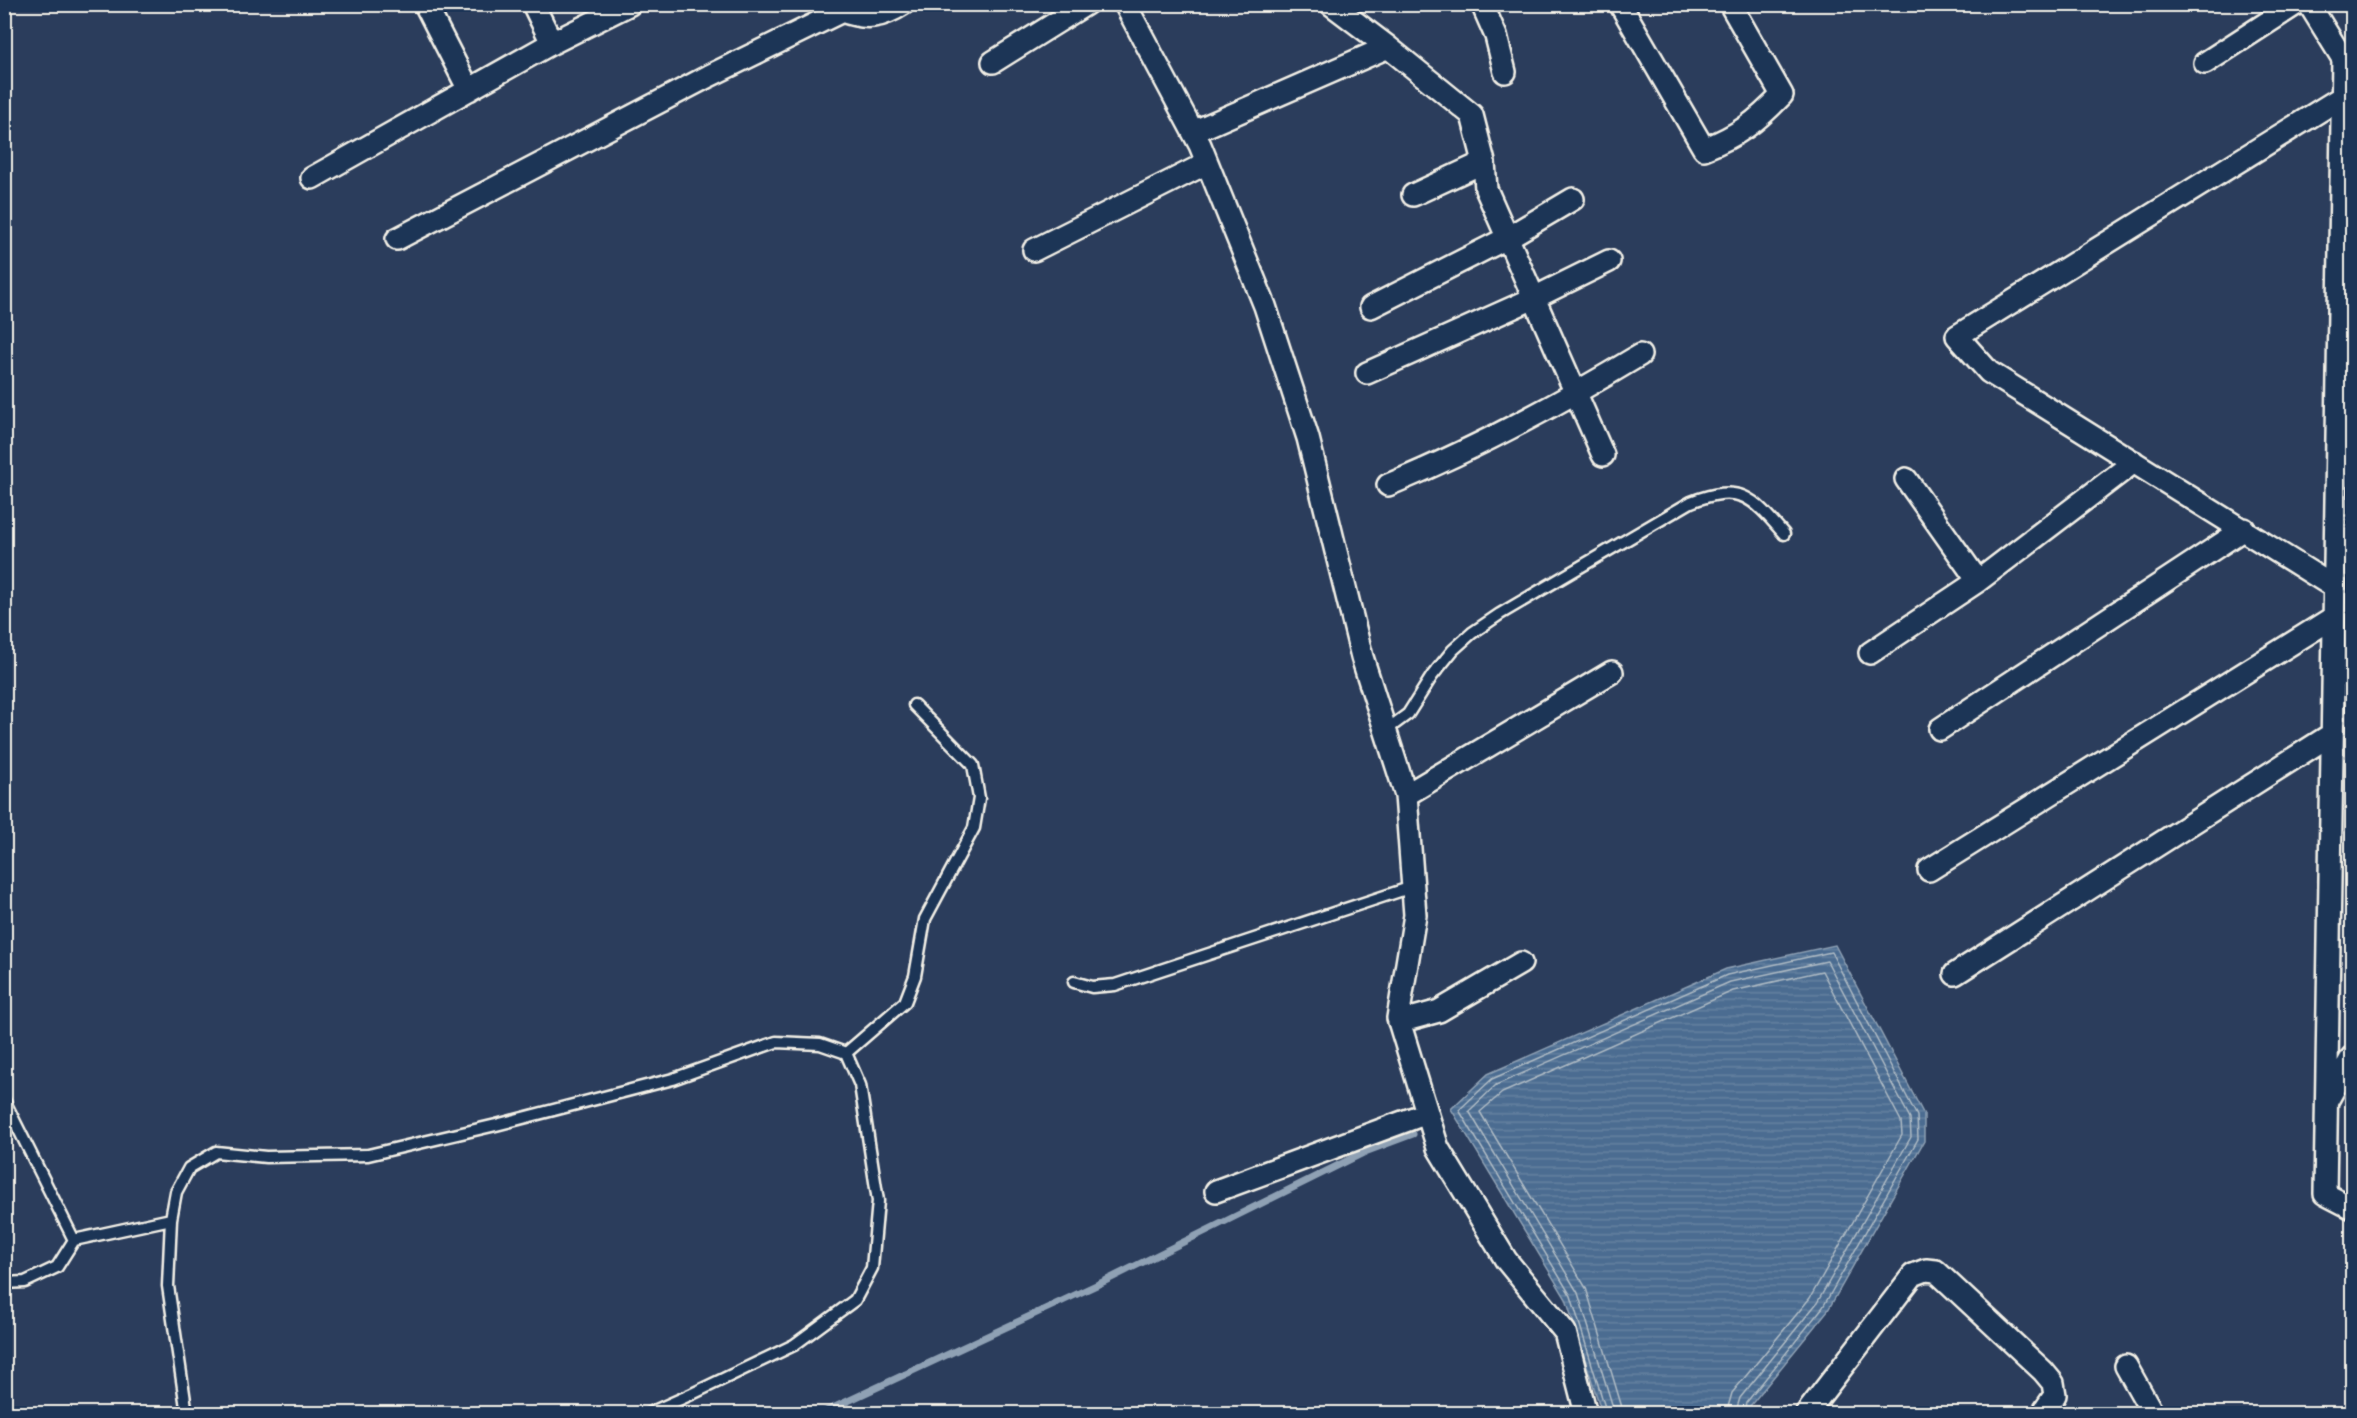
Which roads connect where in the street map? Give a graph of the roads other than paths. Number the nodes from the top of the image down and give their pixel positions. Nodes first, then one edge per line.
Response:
1 (425, 4) edge
2 (533, 4) edge
3 (630, 4) edge
4 (903, 4) edge
5 (1086, 4) edge
6 (1125, 4) edge
7 (1331, 4) edge
8 (1482, 4) edge
9 (1620, 4) edge
10 (1730, 4) edge
11 (2296, 4) edge
12 (2309, 4) edge
13 (841, 8) edge
14 (552, 43) junction
15 (1388, 47) junction
16 (2348, 58) edge
17 (993, 62) dead end
18 (2205, 63) dead end
19 (1505, 72) dead end
20 (469, 90) junction
21 (2342, 97) junction
22 (1193, 132) junction
23 (1484, 162) junction
24 (1207, 163) junction
25 (312, 178) dead end
26 (1413, 195) dead end
27 (1573, 199) dead end
28 (1507, 238) junction
29 (398, 239) dead end
30 (1034, 250) dead end
31 (1609, 261) dead end
32 (1534, 298) junction
33 (1371, 307) dead end
34 (1640, 355) dead end
35 (1367, 374) dead end
36 (1577, 393) junction
37 (1603, 455) dead end
38 (2134, 462) junction
39 (1905, 479) dead end
40 (1388, 484) dead end
41 (2244, 529) junction
42 (1784, 534) dead end
43 (1977, 581) junction
44 (2334, 587) junction
45 (2334, 617) junction
46 (1870, 653) dead end
47 (1612, 672) dead end
48 (914, 705) dead end
49 (1940, 729) dead end
50 (1385, 731) junction
51 (2332, 734) junction
52 (1406, 795) junction
53 (1929, 870) dead end
54 (1412, 887) junction
55 (1521, 963) dead end
56 (1954, 974) dead end
57 (1074, 982) dead end
58 (1399, 1022) junction
59 (846, 1053) junction
60 (2352, 1057) edge
61 (4, 1100) edge
62 (2326, 1102) junction
63 (1427, 1113) junction
64 (1216, 1191) dead end
65 (2352, 1208) edge
66 (171, 1219) junction
67 (74, 1240) junction
68 (4, 1283) edge
69 (2126, 1366) dead end
70 (187, 1413) edge
71 (647, 1413) edge
72 (1586, 1413) edge
73 (1806, 1413) edge
74 (2042, 1413) edge
75 (2153, 1413) edge

1 - 20 street
2 - 14 street
3 - 14 street
4 - 13 street
5 - 17 street
6 - 22 street
7 - 15 street
8 - 19 street
9 - 10 street
11 - 18 street
12 - 16 street
13 - 29 street
14 - 20 street
15 - 22 street
15 - 23 street
16 - 21 street
20 - 25 street
21 - 38 street
21 - 44 street
22 - 24 street
23 - 26 street
23 - 28 street
24 - 30 street
24 - 50 street
27 - 28 street
28 - 32 street
28 - 33 street
31 - 32 street
32 - 35 street
32 - 36 street
34 - 36 street
36 - 37 street
36 - 40 street
38 - 41 street
38 - 43 street
39 - 43 street
41 - 44 street
41 - 49 street
42 - 50 lane
43 - 46 street
44 - 45 street
45 - 51 street
45 - 53 street
47 - 52 street
48 - 59 lane
50 - 52 street
51 - 56 street
51 - 62 street
52 - 54 street
54 - 57 lane
54 - 58 street
55 - 58 street
58 - 63 street
59 - 66 lane
59 - 71 lane
60 - 62 street
61 - 67 lane
62 - 65 street
63 - 64 street
63 - 72 street
66 - 67 lane
66 - 70 lane
67 - 68 lane
69 - 75 street
73 - 74 street

